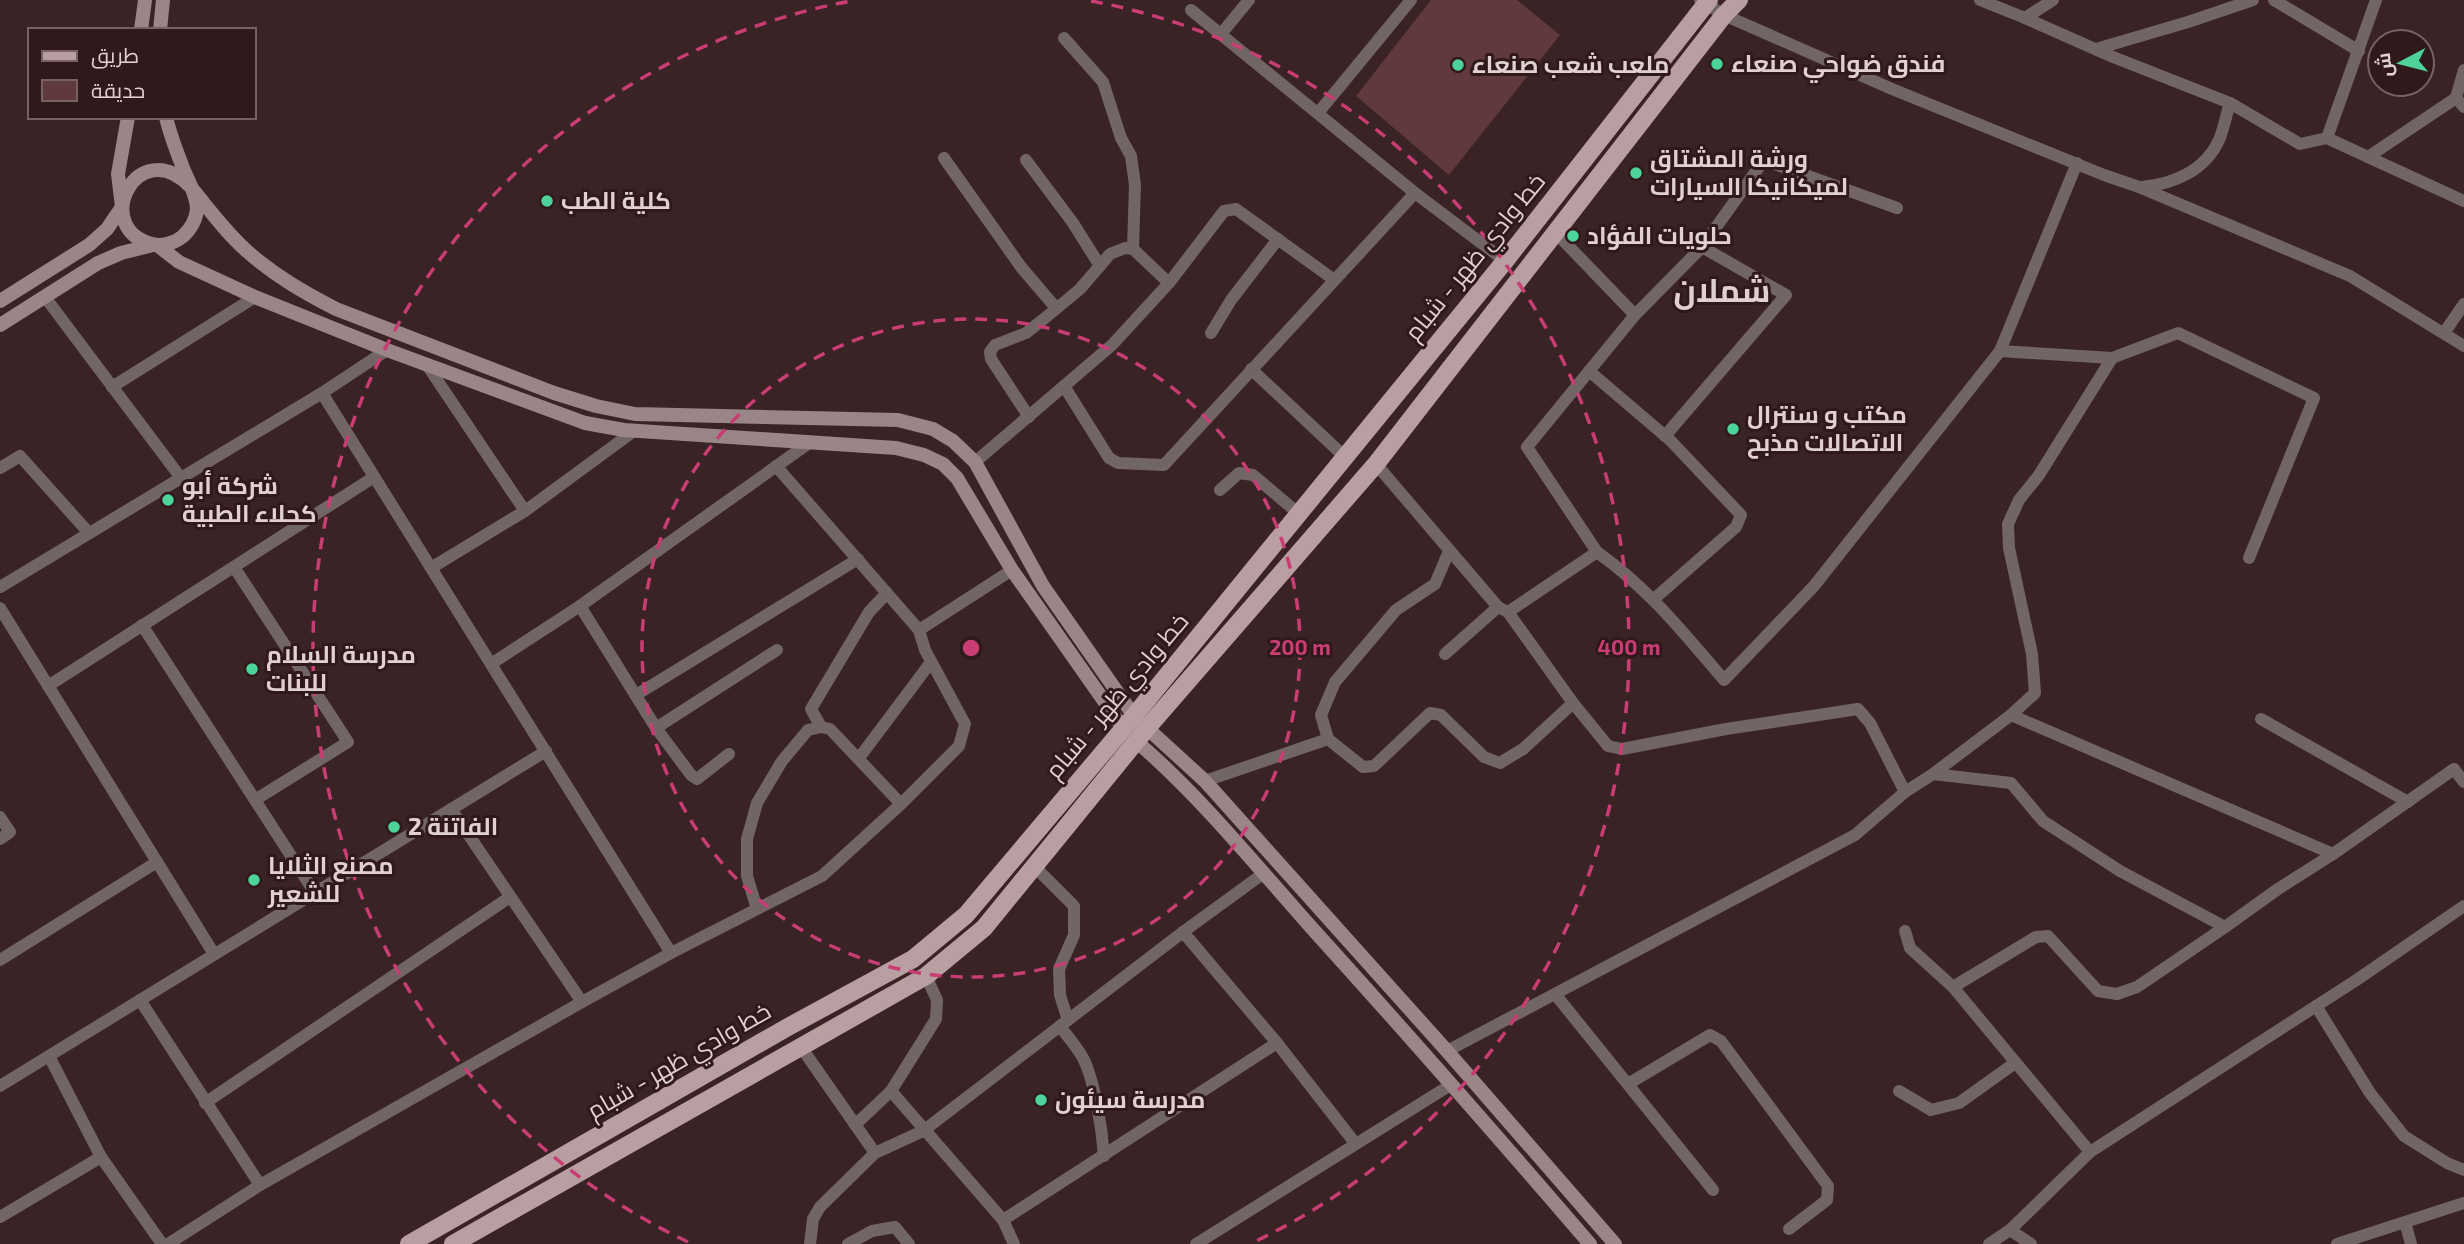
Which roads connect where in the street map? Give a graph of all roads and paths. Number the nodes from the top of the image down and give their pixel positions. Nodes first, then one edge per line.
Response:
1 (145, 0) edge
2 (163, 0) edge
3 (1249, 0) edge
4 (1411, 0) edge
5 (1739, 0) edge
6 (1980, 0) edge
7 (2053, 0) edge
8 (2253, 0) edge
9 (2274, 0) edge
10 (2376, 0) edge
11 (1704, 1) edge
12 (1191, 10) dead end
13 (1724, 15) junction
14 (2025, 18) junction
15 (141, 28) edge
16 (160, 28) edge
17 (1221, 34) junction
18 (1064, 38) dead end
19 (2096, 49) junction
20 (2359, 51) junction
21 (2464, 70) edge
22 (2230, 103) junction
23 (2460, 103) edge
24 (1318, 113) junction
25 (128, 119) edge
26 (167, 119) edge
27 (2327, 138) junction
28 (2368, 157) junction
29 (944, 158) dead end
30 (1026, 160) dead end
31 (2077, 163) junction
32 (190, 186) junction
33 (2139, 187) junction
34 (1415, 193) junction
35 (2464, 201) edge
36 (122, 206) junction
37 (1897, 208) dead end
38 (1556, 233) junction
39 (1278, 239) junction
40 (155, 245) junction
41 (1702, 247) junction
42 (1133, 249) junction
43 (1504, 261) junction
44 (1100, 266) junction
45 (1333, 278) junction
46 (1169, 283) junction
47 (45, 297) junction
48 (255, 297) junction
49 (0, 301) edge
50 (2464, 304) edge
51 (1056, 308) junction
52 (1635, 315) junction
53 (0, 325) edge
54 (1210, 333) dead end
55 (2444, 334) junction
56 (2464, 346) edge
57 (387, 350) junction
58 (2000, 351) junction
59 (2112, 359) junction
60 (427, 365) junction
61 (1251, 369) junction
62 (1589, 371) junction
63 (1064, 386) junction
64 (112, 387) junction
65 (322, 393) junction
66 (1029, 417) junction
67 (634, 431) junction
68 (1665, 436) junction
69 (809, 443) junction
70 (1345, 457) junction
71 (975, 462) junction
72 (1376, 464) junction
73 (776, 466) junction
74 (0, 468) edge
75 (374, 477) junction
76 (181, 478) junction
77 (1220, 490) dead end
78 (525, 511) junction
79 (1299, 514) junction
80 (89, 534) junction
81 (1449, 551) junction
82 (1597, 552) junction
83 (2249, 558) dead end
84 (858, 559) junction
85 (234, 566) junction
86 (431, 568) junction
87 (1012, 570) junction
88 (0, 587) edge
89 (887, 593) junction
90 (1654, 599) junction
91 (580, 606) junction
92 (0, 608) edge
93 (1503, 610) junction
94 (142, 625) junction
95 (919, 630) junction
96 (777, 650) dead end
97 (1445, 654) dead end
98 (932, 662) junction
99 (491, 664) junction
100 (48, 686) junction
101 (636, 695) junction
102 (1573, 702) junction
103 (2011, 715) junction
104 (2261, 719) dead end
105 (821, 727) junction
106 (656, 728) junction
107 (1135, 728) junction
108 (1328, 739) junction
109 (545, 751) junction
110 (729, 754) dead end
111 (859, 758) junction
112 (1933, 774) junction
113 (1205, 781) junction
114 (2464, 782) edge
115 (1905, 792) junction
116 (255, 800) junction
117 (2408, 802) junction
118 (901, 804) junction
119 (451, 809) junction
120 (0, 817) edge
121 (0, 839) edge
122 (2333, 854) junction
123 (157, 862) junction
124 (1034, 866) junction
125 (1264, 873) junction
126 (315, 893) junction
127 (510, 897) junction
128 (2464, 906) edge
129 (757, 909) junction
130 (2225, 927) junction
131 (1905, 931) dead end
132 (1183, 932) junction
133 (671, 953) junction
134 (214, 954) junction
135 (0, 960) edge
136 (926, 976) junction
137 (1953, 987) junction
138 (1555, 994) junction
139 (140, 1000) junction
140 (582, 1002) junction
141 (2316, 1006) junction
142 (1064, 1023) junction
143 (1277, 1043) junction
144 (801, 1046) junction
145 (1447, 1051) junction
146 (49, 1056) junction
147 (2015, 1063) junction
148 (1452, 1084) junction
149 (1628, 1084) junction
150 (0, 1086) edge
151 (891, 1091) junction
152 (1899, 1091) dead end
153 (205, 1103) junction
154 (855, 1125) junction
155 (923, 1131) junction
156 (1355, 1143) junction
157 (2090, 1152) junction
158 (875, 1153) junction
159 (1104, 1156) junction
160 (101, 1157) junction
161 (2464, 1170) edge
162 (260, 1185) junction
163 (1713, 1189) dead end
164 (2464, 1203) edge
165 (0, 1217) edge
166 (1003, 1220) junction
167 (2405, 1222) junction
168 (1789, 1229) dead end
169 (2010, 1230) junction
170 (162, 1244) edge
171 (168, 1244) edge
172 (409, 1244) edge
173 (453, 1244) edge
174 (810, 1244) edge
175 (848, 1244) edge
176 (909, 1244) edge
177 (1014, 1244) edge
178 (1196, 1244) edge
179 (1590, 1244) edge
180 (1615, 1244) edge
181 (1989, 1244) edge
182 (2031, 1244) edge
183 (2337, 1244) edge
184 (2411, 1244) edge

1 - 15 street
2 - 16 street
3 - 17 street
4 - 24 street
5 - 13 main road, خط وادي ظهر - شبام
6 - 14 street
7 - 14 street
8 - 19 street
9 - 20 street
10 - 20 street
11 - 13 street
11 - 43 main road, خط وادي ظهر - شبام
12 - 17 street
13 - 31 street
13 - 38 main road, خط وادي ظهر - شبام
14 - 19 street
17 - 24 street
18 - 42 street
19 - 22 street
20 - 27 street
21 - 23 street
22 - 27 street
22 - 33 street
23 - 28 street
24 - 34 street
25 - 36 street
26 - 32 street
27 - 28 street
28 - 35 street
29 - 51 street
30 - 44 street
31 - 33 street
31 - 58 street
32 - 36 street
32 - 40 street
32 - 71 street
33 - 55 street
34 - 43 street
34 - 45 street
36 - 40 street
36 - 49 street
37 - 41 street
38 - 52 street
38 - 72 main road, خط وادي ظهر - شبام
39 - 45 street
39 - 46 street
39 - 54 street
40 - 47 street
40 - 48 street
41 - 52 street
41 - 68 street
42 - 44 street
42 - 46 street
43 - 70 main road, خط وادي ظهر - شبام
44 - 51 street
45 - 61 street
46 - 63 street
47 - 53 street
47 - 64 street
48 - 57 street
48 - 64 street
50 - 55 street
51 - 66 street
52 - 62 street
55 - 56 street
57 - 60 street
57 - 65 street
58 - 59 street
58 - 90 street
59 - 83 street
59 - 103 street
60 - 67 street
60 - 78 street
61 - 63 street
61 - 70 street
62 - 68 street
62 - 82 street
63 - 66 street
64 - 76 street
65 - 75 street
65 - 76 street
66 - 71 street
67 - 69 street
67 - 78 street
68 - 90 street
69 - 73 street
69 - 87 street
70 - 79 main road, خط وادي ظهر - شبام
71 - 107 street
72 - 81 street
72 - 107 main road, خط وادي ظهر - شبام
73 - 84 street
73 - 91 street
74 - 80 street
75 - 85 street
75 - 86 street
76 - 80 street
77 - 79 street
78 - 86 street
79 - 107 main road, خط وادي ظهر - شبام
80 - 88 street
81 - 93 street
81 - 108 street
82 - 90 street
82 - 93 street
84 - 89 street
84 - 101 street
85 - 94 street
85 - 116 street
86 - 99 street
87 - 95 street
87 - 107 street
89 - 95 street
89 - 105 street
91 - 99 street
91 - 101 street
92 - 100 street
93 - 97 street
93 - 102 street
94 - 100 street
94 - 116 street
95 - 98 street
96 - 106 street
98 - 111 street
98 - 118 street
99 - 109 street
100 - 123 street
101 - 106 street
102 - 108 street
102 - 115 street
103 - 112 street
103 - 122 street
104 - 117 street
105 - 111 street
105 - 129 street
106 - 110 street
107 - 113 street
107 - 124 main road, خط وادي ظهر - شبام
107 - 125 street
107 - 172 main road, خط وادي ظهر - شبام
108 - 113 street
109 - 119 street
109 - 133 street
111 - 118 street
112 - 115 street
112 - 130 street
113 - 145 street
114 - 117 street
115 - 138 street
116 - 126 street
117 - 122 street
118 - 129 street
119 - 126 street
119 - 127 street
120 - 121 street
122 - 130 street
123 - 134 street
123 - 135 street
124 - 136 main road, خط وادي ظهر - شبام
124 - 142 street
125 - 132 street
125 - 148 street
126 - 134 street
127 - 140 street
127 - 153 street
128 - 141 street
129 - 133 street
130 - 137 street
131 - 137 street
132 - 142 street
132 - 143 street
133 - 140 street
134 - 139 street
136 - 144 main road, خط وادي ظهر - شبام
136 - 151 street
137 - 147 street
138 - 145 street
138 - 149 street
139 - 146 street
139 - 153 street
140 - 162 street
141 - 157 street
141 - 161 street
142 - 155 street
142 - 159 street
143 - 156 street
143 - 159 street
144 - 154 street
144 - 173 main road, خط وادي ظهر - شبام
145 - 180 street
146 - 150 street
146 - 160 street
147 - 152 street
147 - 157 street
148 - 156 street
148 - 179 street
149 - 163 street
149 - 168 street
151 - 154 street
151 - 155 street
153 - 162 street
154 - 158 street
155 - 158 street
155 - 166 street
156 - 178 street
157 - 169 street
158 - 174 street
159 - 166 street
160 - 165 street
160 - 170 street
162 - 171 street
164 - 167 street
166 - 177 street
167 - 183 street
167 - 184 street
169 - 181 street
169 - 182 street
175 - 176 street

